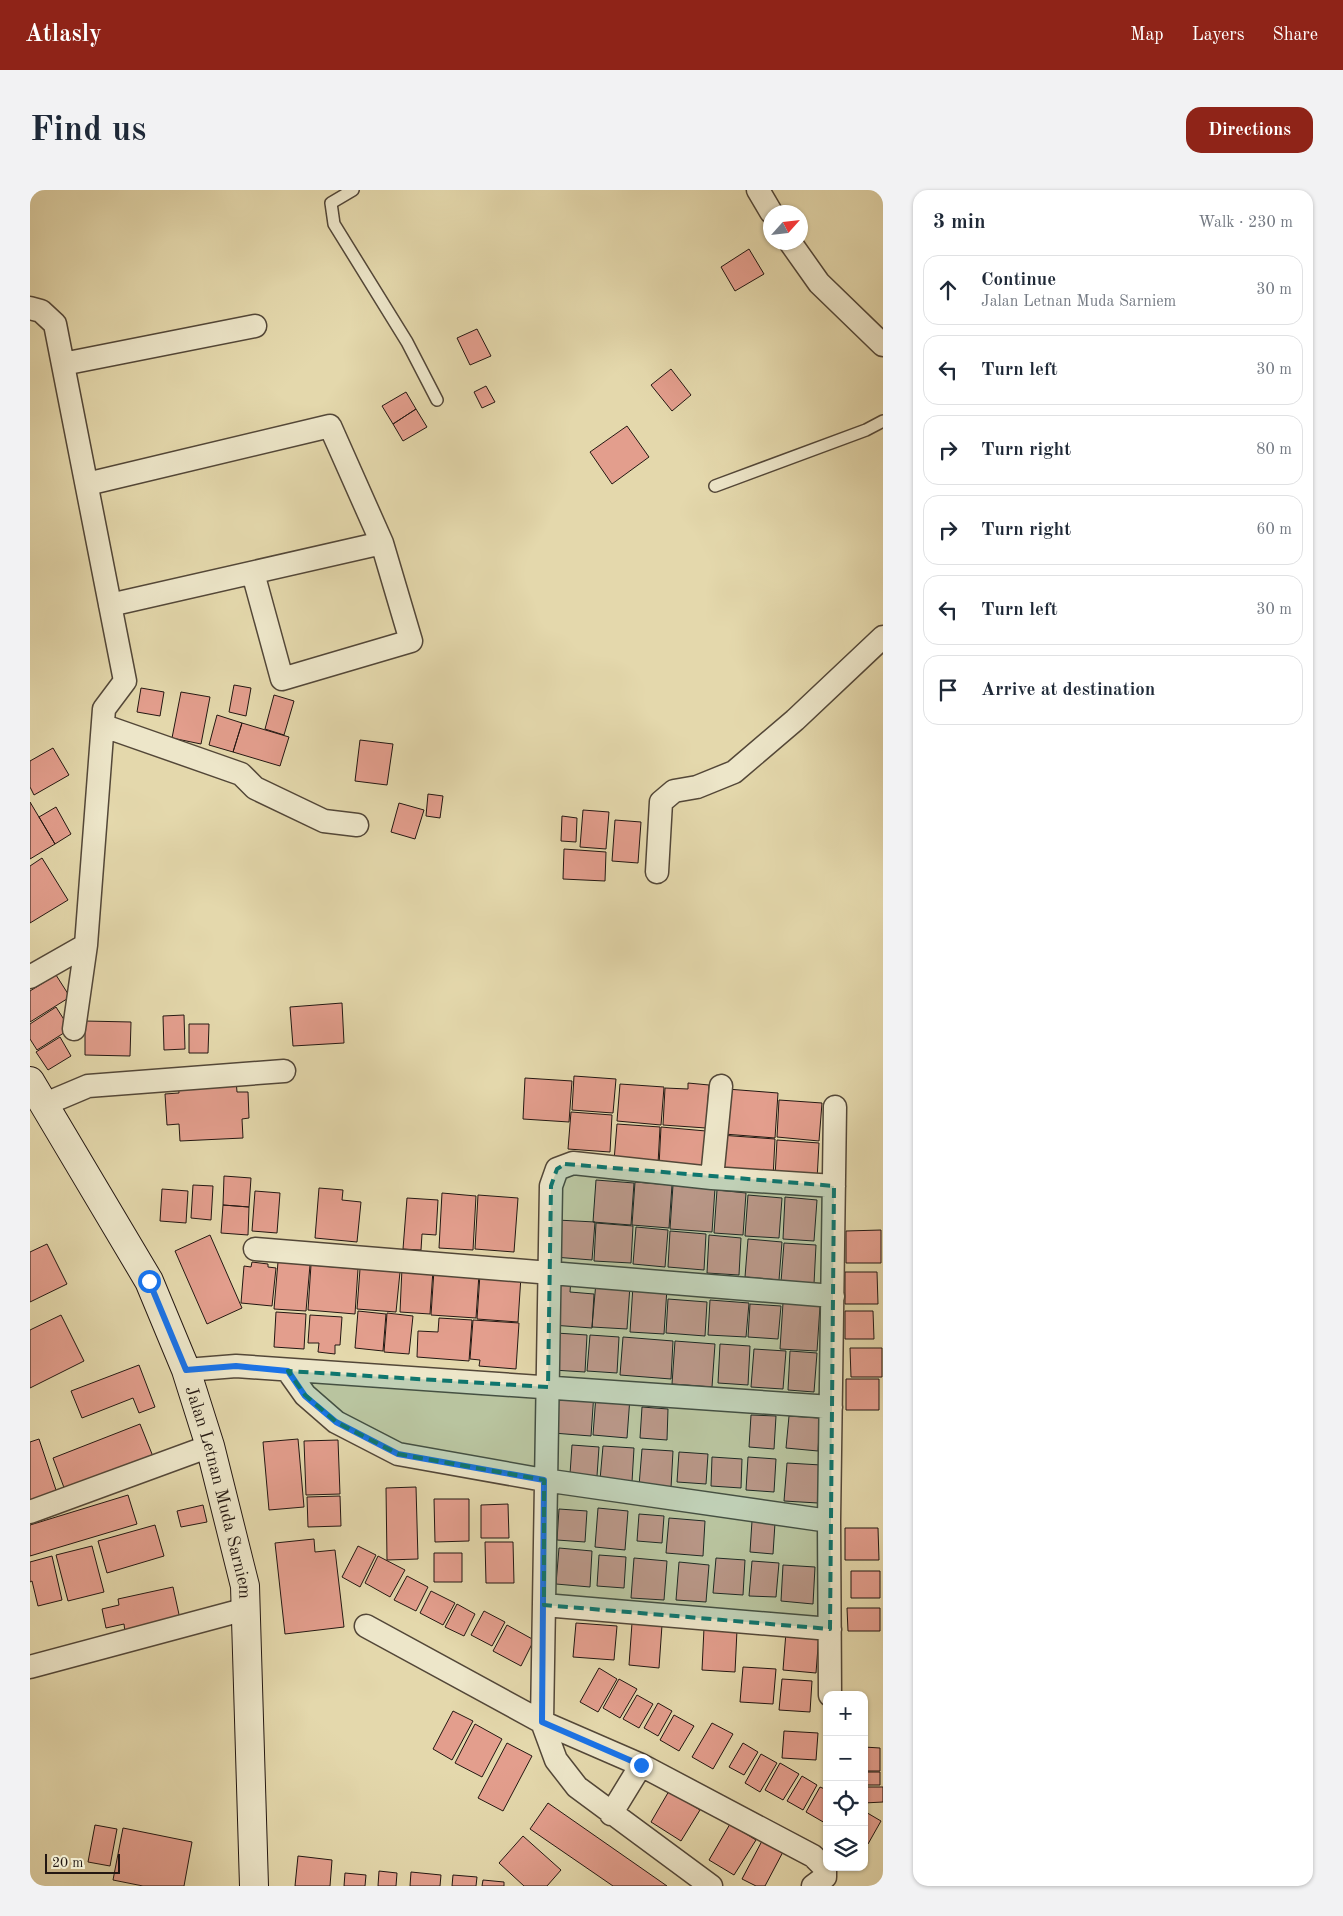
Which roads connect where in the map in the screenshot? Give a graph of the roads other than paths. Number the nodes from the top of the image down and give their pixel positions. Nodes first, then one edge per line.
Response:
1 (353, 190) edge
2 (758, 190) edge
3 (767, 205) edge
4 (796, 250) edge
5 (30, 308) edge
6 (256, 326) dead end
7 (883, 345) edge
8 (63, 364) junction
9 (437, 400) dead end
10 (883, 421) edge
11 (87, 484) junction
12 (715, 486) dead end
13 (382, 543) junction
14 (253, 573) junction
15 (110, 605) junction
16 (883, 637) edge
17 (104, 726) junction
18 (357, 825) dead end
19 (657, 872) dead end
20 (86, 945) junction
21 (30, 977) edge
22 (74, 1029) dead end
23 (284, 1071) dead end
24 (721, 1086) dead end
25 (34, 1088) edge
26 (835, 1107) dead end
27 (712, 1178) junction
28 (834, 1186) junction
29 (256, 1249) dead end
30 (550, 1273) junction
31 (833, 1296) junction
32 (186, 1370) junction
33 (288, 1371) junction
34 (548, 1387) junction
35 (831, 1407) junction
36 (210, 1446) junction
37 (544, 1480) junction
38 (30, 1512) edge
39 (829, 1521) junction
40 (544, 1605) junction
41 (246, 1610) junction
42 (366, 1626) dead end
43 (830, 1629) junction
44 (30, 1667) edge
45 (830, 1691) edge
46 (542, 1722) junction
47 (641, 1765) junction
48 (611, 1814) junction
49 (254, 1886) edge
50 (711, 1886) edge
51 (813, 1886) edge

1 - 9 lane
2 - 3 street
4 - 7 street
5 - 8 street
6 - 8 street
8 - 11 street
10 - 12 lane
11 - 13 street
11 - 15 street
13 - 14 street
13 - 14 street
14 - 15 street
15 - 17 street
16 - 19 street
17 - 18 street
17 - 20 street
20 - 21 street
20 - 22 street
23 - 25 street
24 - 27 street
25 - 32 main road, Jalan Letnan Muda Sarniem
26 - 28 street
27 - 28 street
27 - 30 street
28 - 31 street
29 - 30 street
30 - 31 street
30 - 34 street
31 - 35 street
32 - 33 street
32 - 36 main road, Jalan Letnan Muda Sarniem
33 - 34 street
33 - 37 street
34 - 35 street
34 - 37 street
35 - 39 street
36 - 38 street
36 - 41 main road, Jalan Letnan Muda Sarniem
37 - 39 street
37 - 40 street
39 - 43 street
40 - 43 street
40 - 46 street
41 - 44 street
41 - 49 main road, Jalan Letnan Muda Sarniem
42 - 46 street
43 - 45 street
46 - 47 street
46 - 48 street
47 - 48 street
47 - 51 street
48 - 50 street

